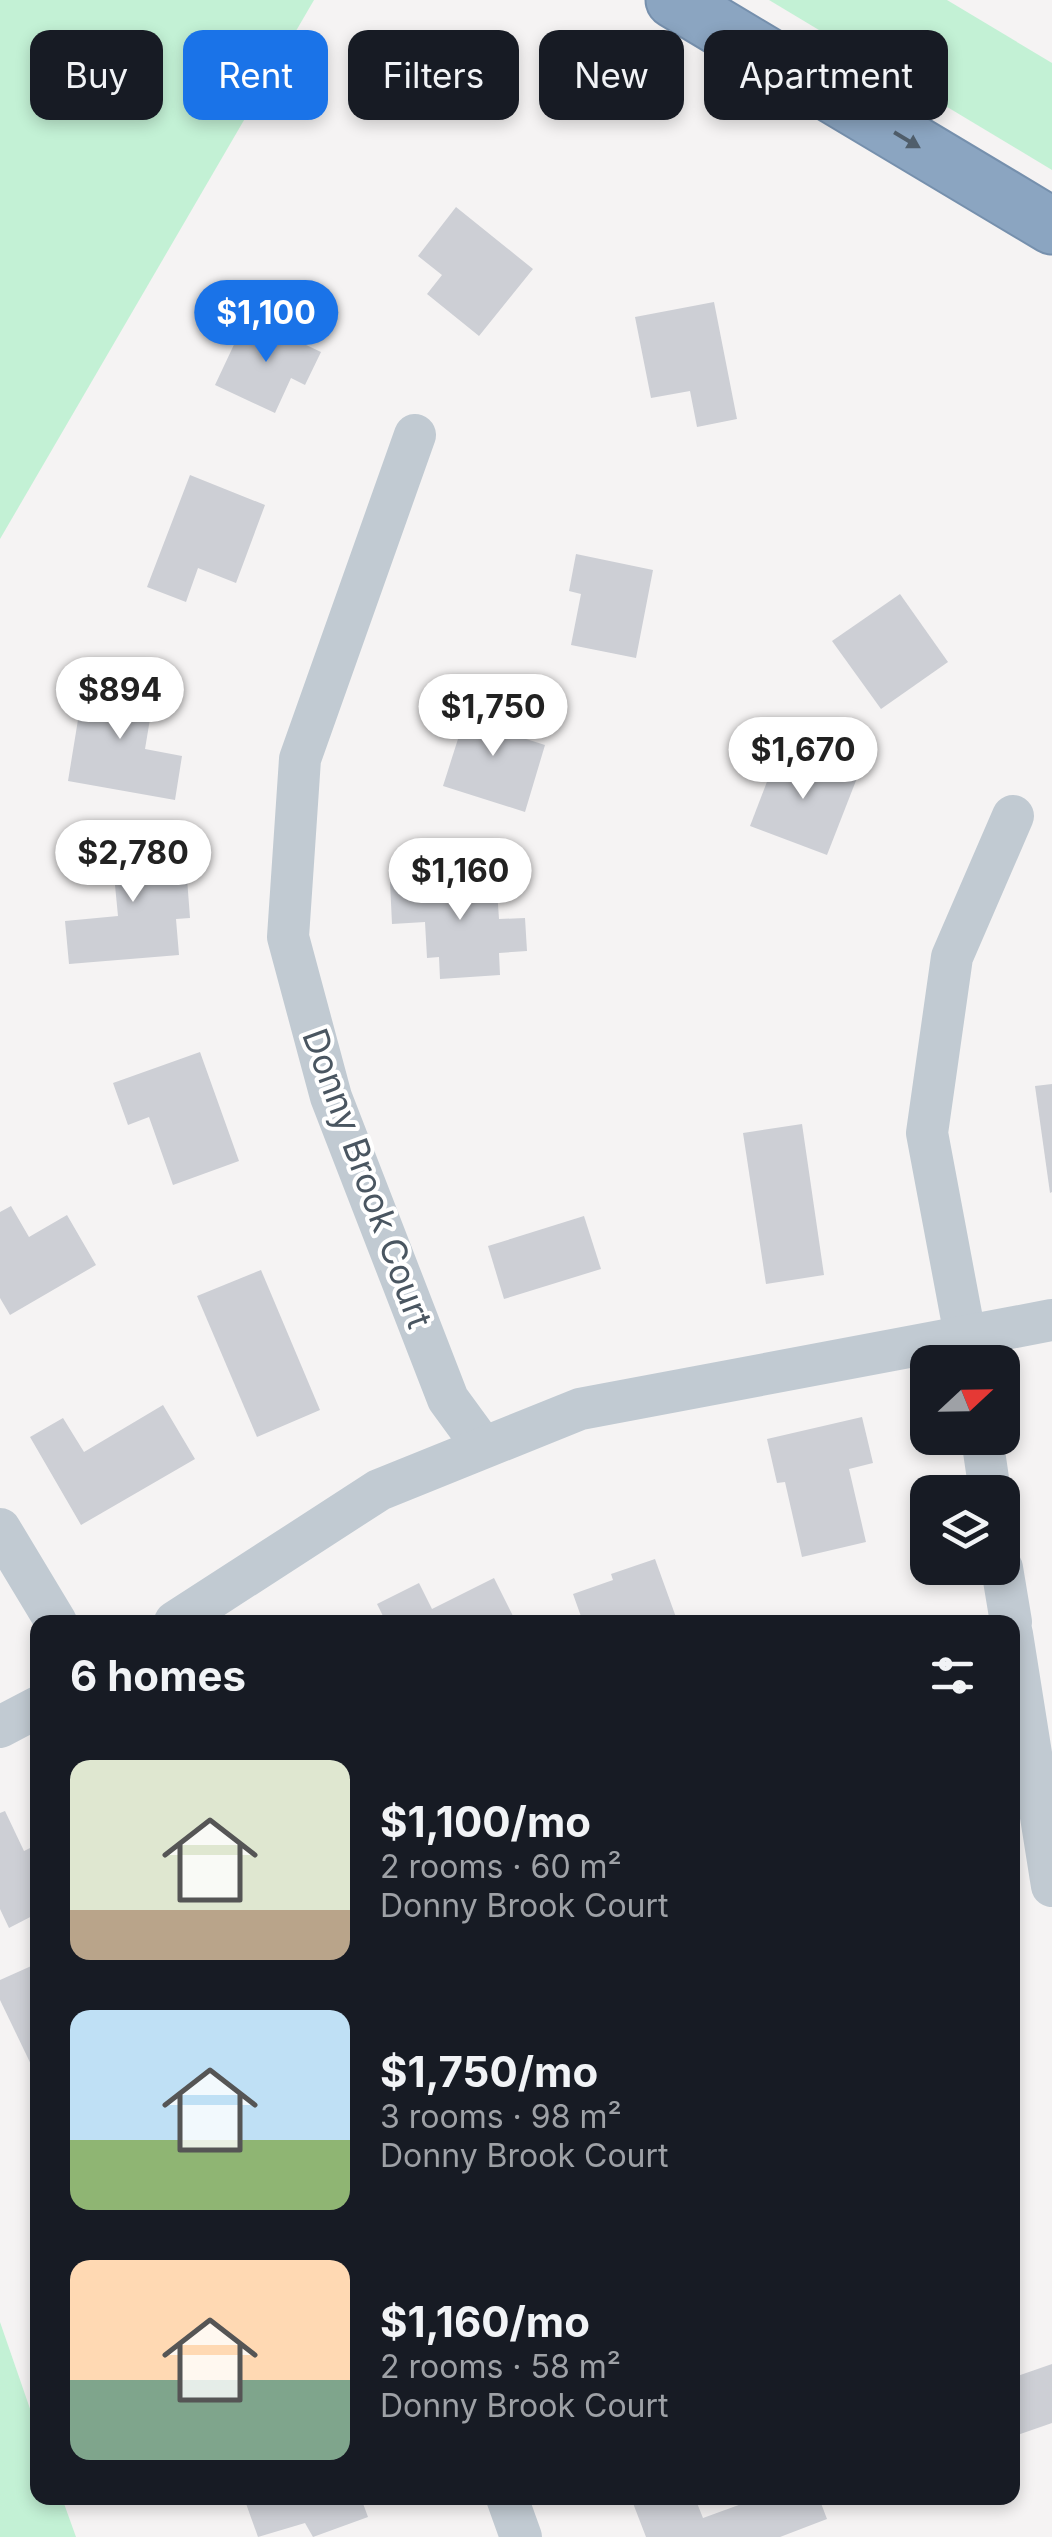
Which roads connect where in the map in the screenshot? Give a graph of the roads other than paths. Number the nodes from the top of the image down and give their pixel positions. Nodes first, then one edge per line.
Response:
1 (674, 0) edge
2 (1052, 226) edge
3 (415, 436) dead end
4 (1013, 816) dead end
5 (1052, 1320) edge
6 (967, 1345) edge
7 (980, 1345) edge
8 (910, 1358) edge
9 (484, 1446) junction
10 (0, 1529) edge
11 (1005, 1585) edge
12 (52, 1615) edge
13 (185, 1615) edge
14 (1010, 1615) edge
15 (1020, 1684) edge
16 (30, 1710) edge
17 (0, 1727) edge
18 (1052, 1886) edge
19 (510, 2505) edge
20 (521, 2537) edge

1 -> 2 highway
3 - 9 street, Donny Brook Court
4 - 6 street
5 - 7 street
8 - 9 street
9 - 13 street
10 - 12 street
11 - 14 street
15 - 18 street
16 - 17 street
19 - 20 street

